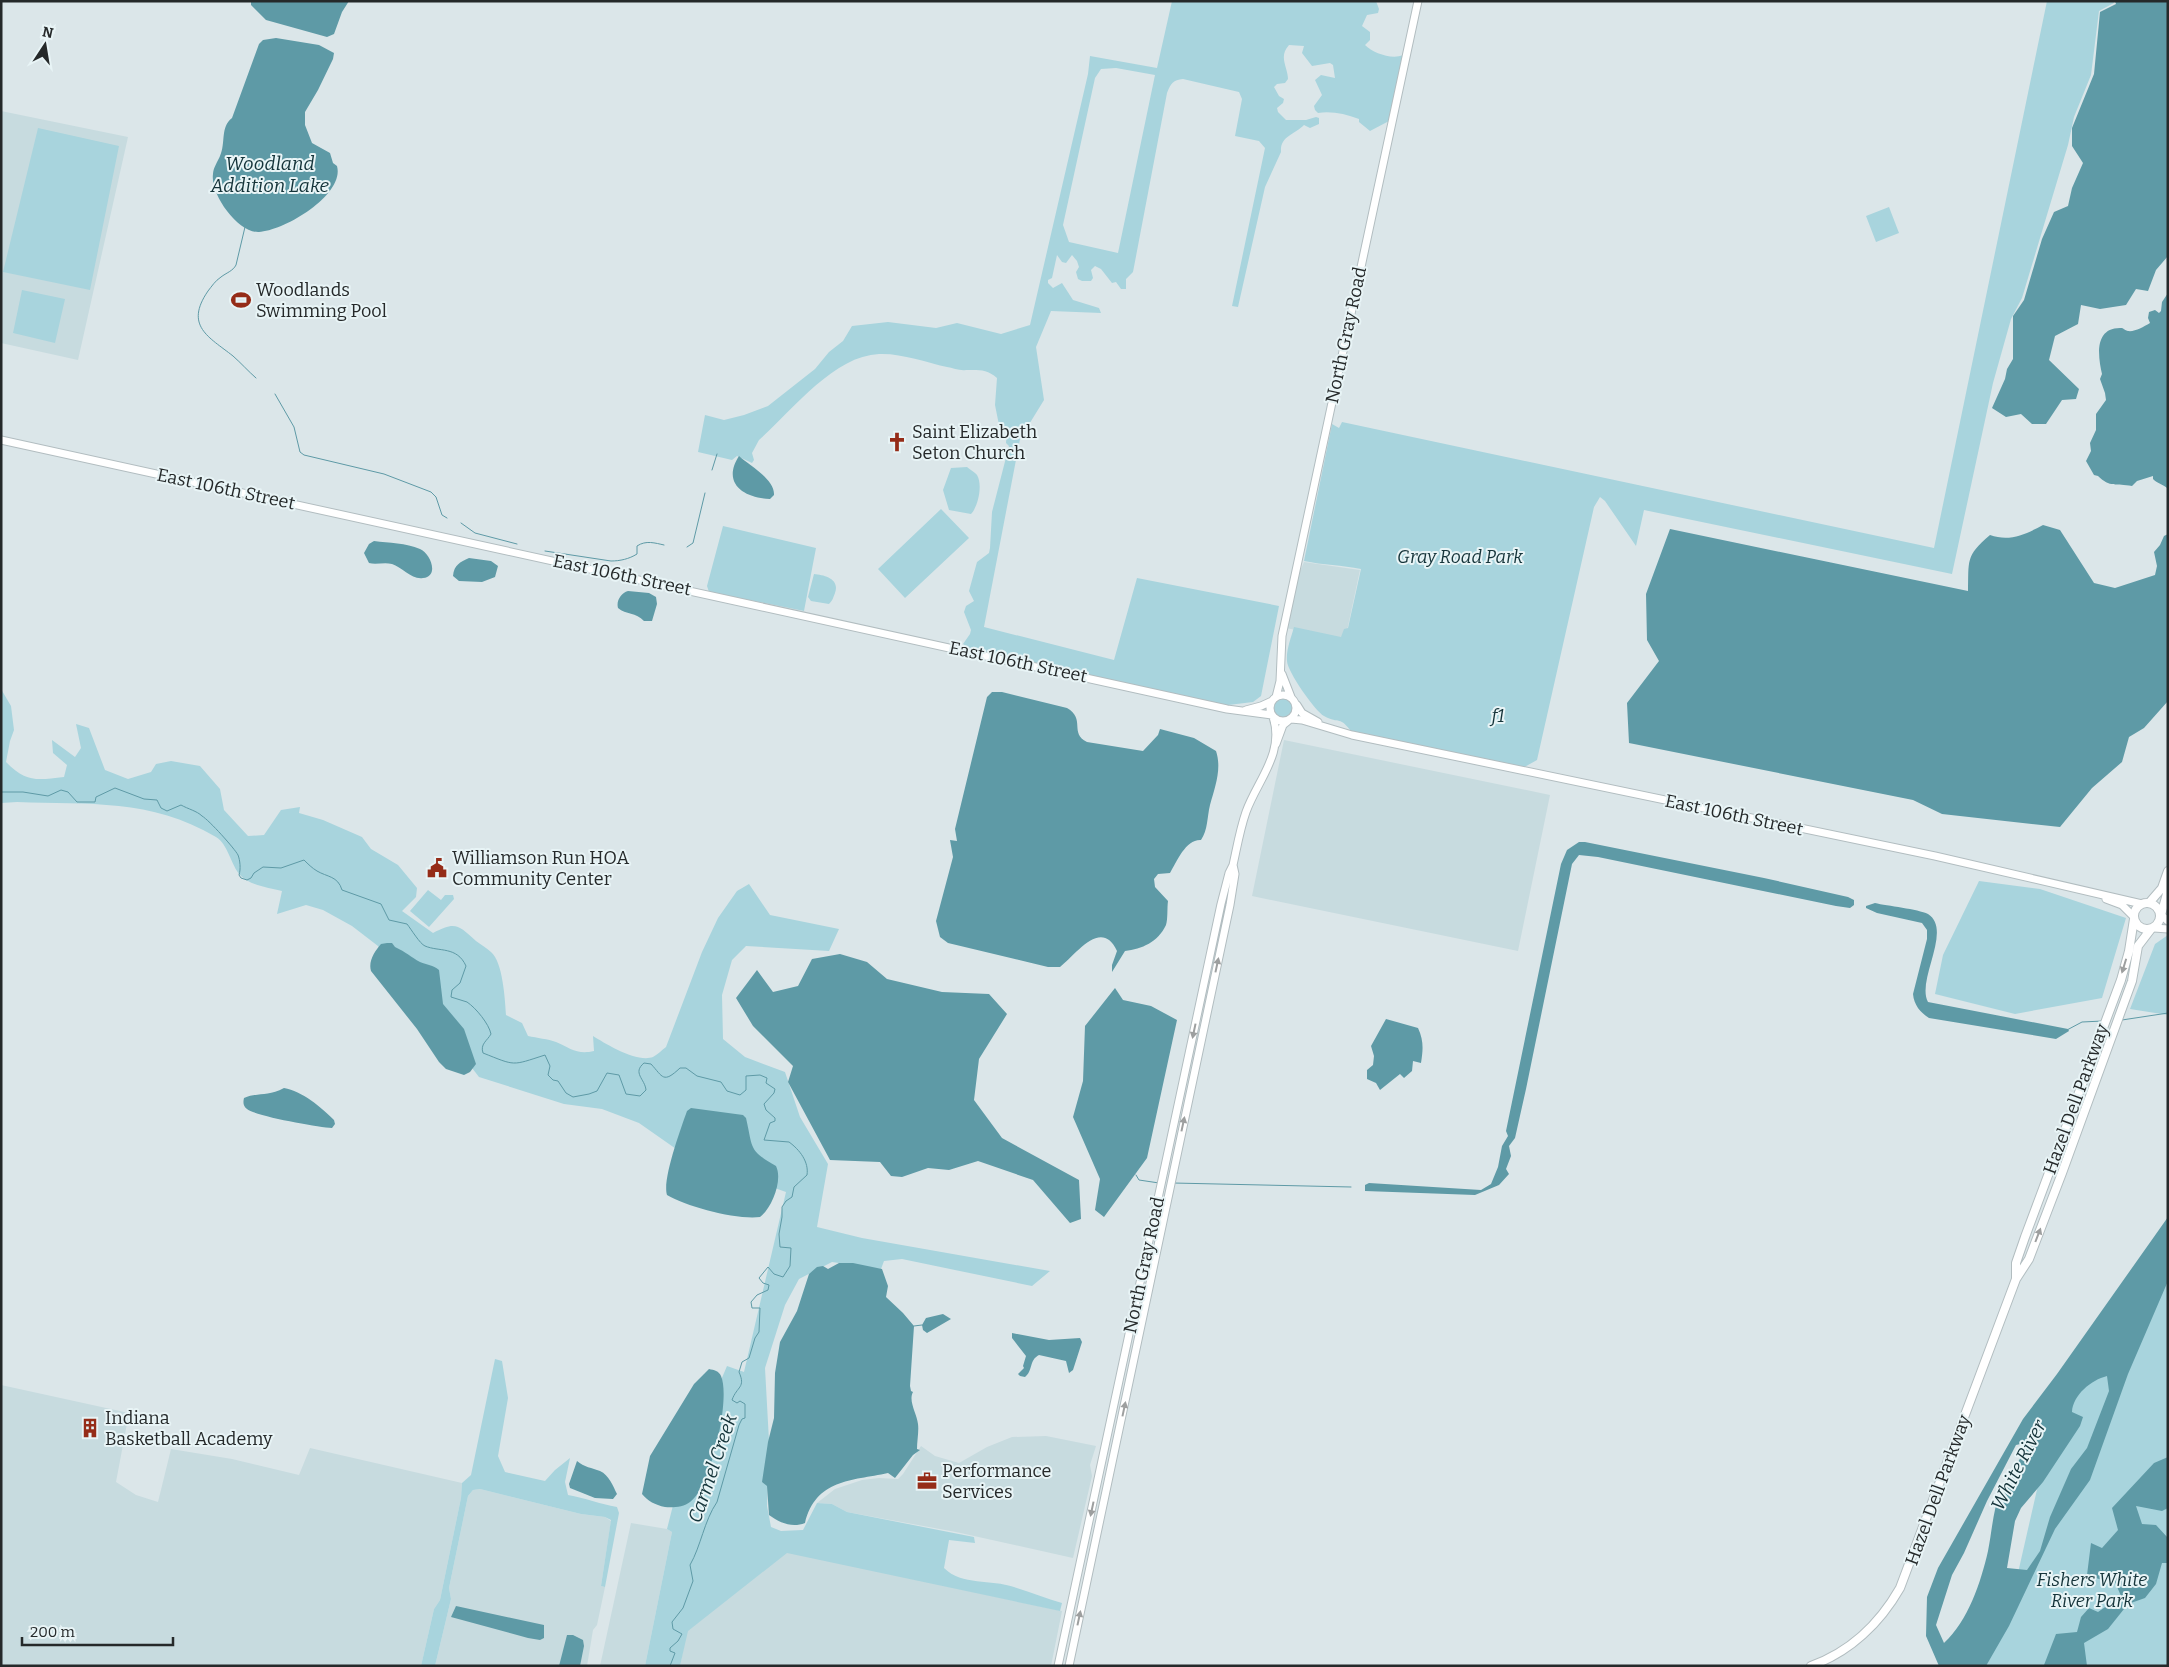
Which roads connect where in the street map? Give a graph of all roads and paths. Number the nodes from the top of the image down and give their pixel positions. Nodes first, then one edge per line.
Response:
1 (1418, 1) edge
2 (1, 440) edge
3 (1280, 668) junction
4 (1291, 697) junction
5 (1274, 699) junction
6 (1296, 705) junction
7 (1243, 710) junction
8 (1273, 716) junction
9 (1290, 720) junction
10 (1325, 727) junction
11 (1276, 744) junction
12 (1233, 865) junction
13 (2168, 871) edge
14 (2168, 890) edge
15 (2097, 894) junction
16 (2145, 903) junction
17 (2161, 915) junction
18 (2134, 918) junction
19 (2168, 921) edge
20 (2152, 929) junction
21 (2168, 929) edge
22 (2016, 1279) junction
23 (1058, 1666) edge
24 (1069, 1666) edge
25 (1812, 1666) edge

1 - 3 street, North Gray Road
2 - 7 street, East 106th Street
3 - 4 street, North Gray Road
3 - 5 street, North Gray Road
4 - 5 street
4 - 6 street
5 - 7 street, East 106th Street
5 - 8 street
6 - 9 street
6 - 10 street, East 106th Street
7 - 8 street, East 106th Street
8 - 9 street
8 - 11 street, North Gray Road
9 - 10 street, East 106th Street
9 - 11 street, North Gray Road
10 - 15 street, East 106th Street
11 - 12 street, North Gray Road
12 -> 23 street, North Gray Road
24 -> 12 street, North Gray Road
13 - 16 main road
14 - 17 main road
15 - 16 street, East 106th Street
15 - 18 street
16 - 17 main road
16 - 18 main road
17 - 19 street
17 - 20 main road
18 - 20 main road
18 -> 22 main road, Hazel Dell Parkway
20 - 21 street
22 -> 20 main road, Hazel Dell Parkway
22 - 25 main road, Hazel Dell Parkway

